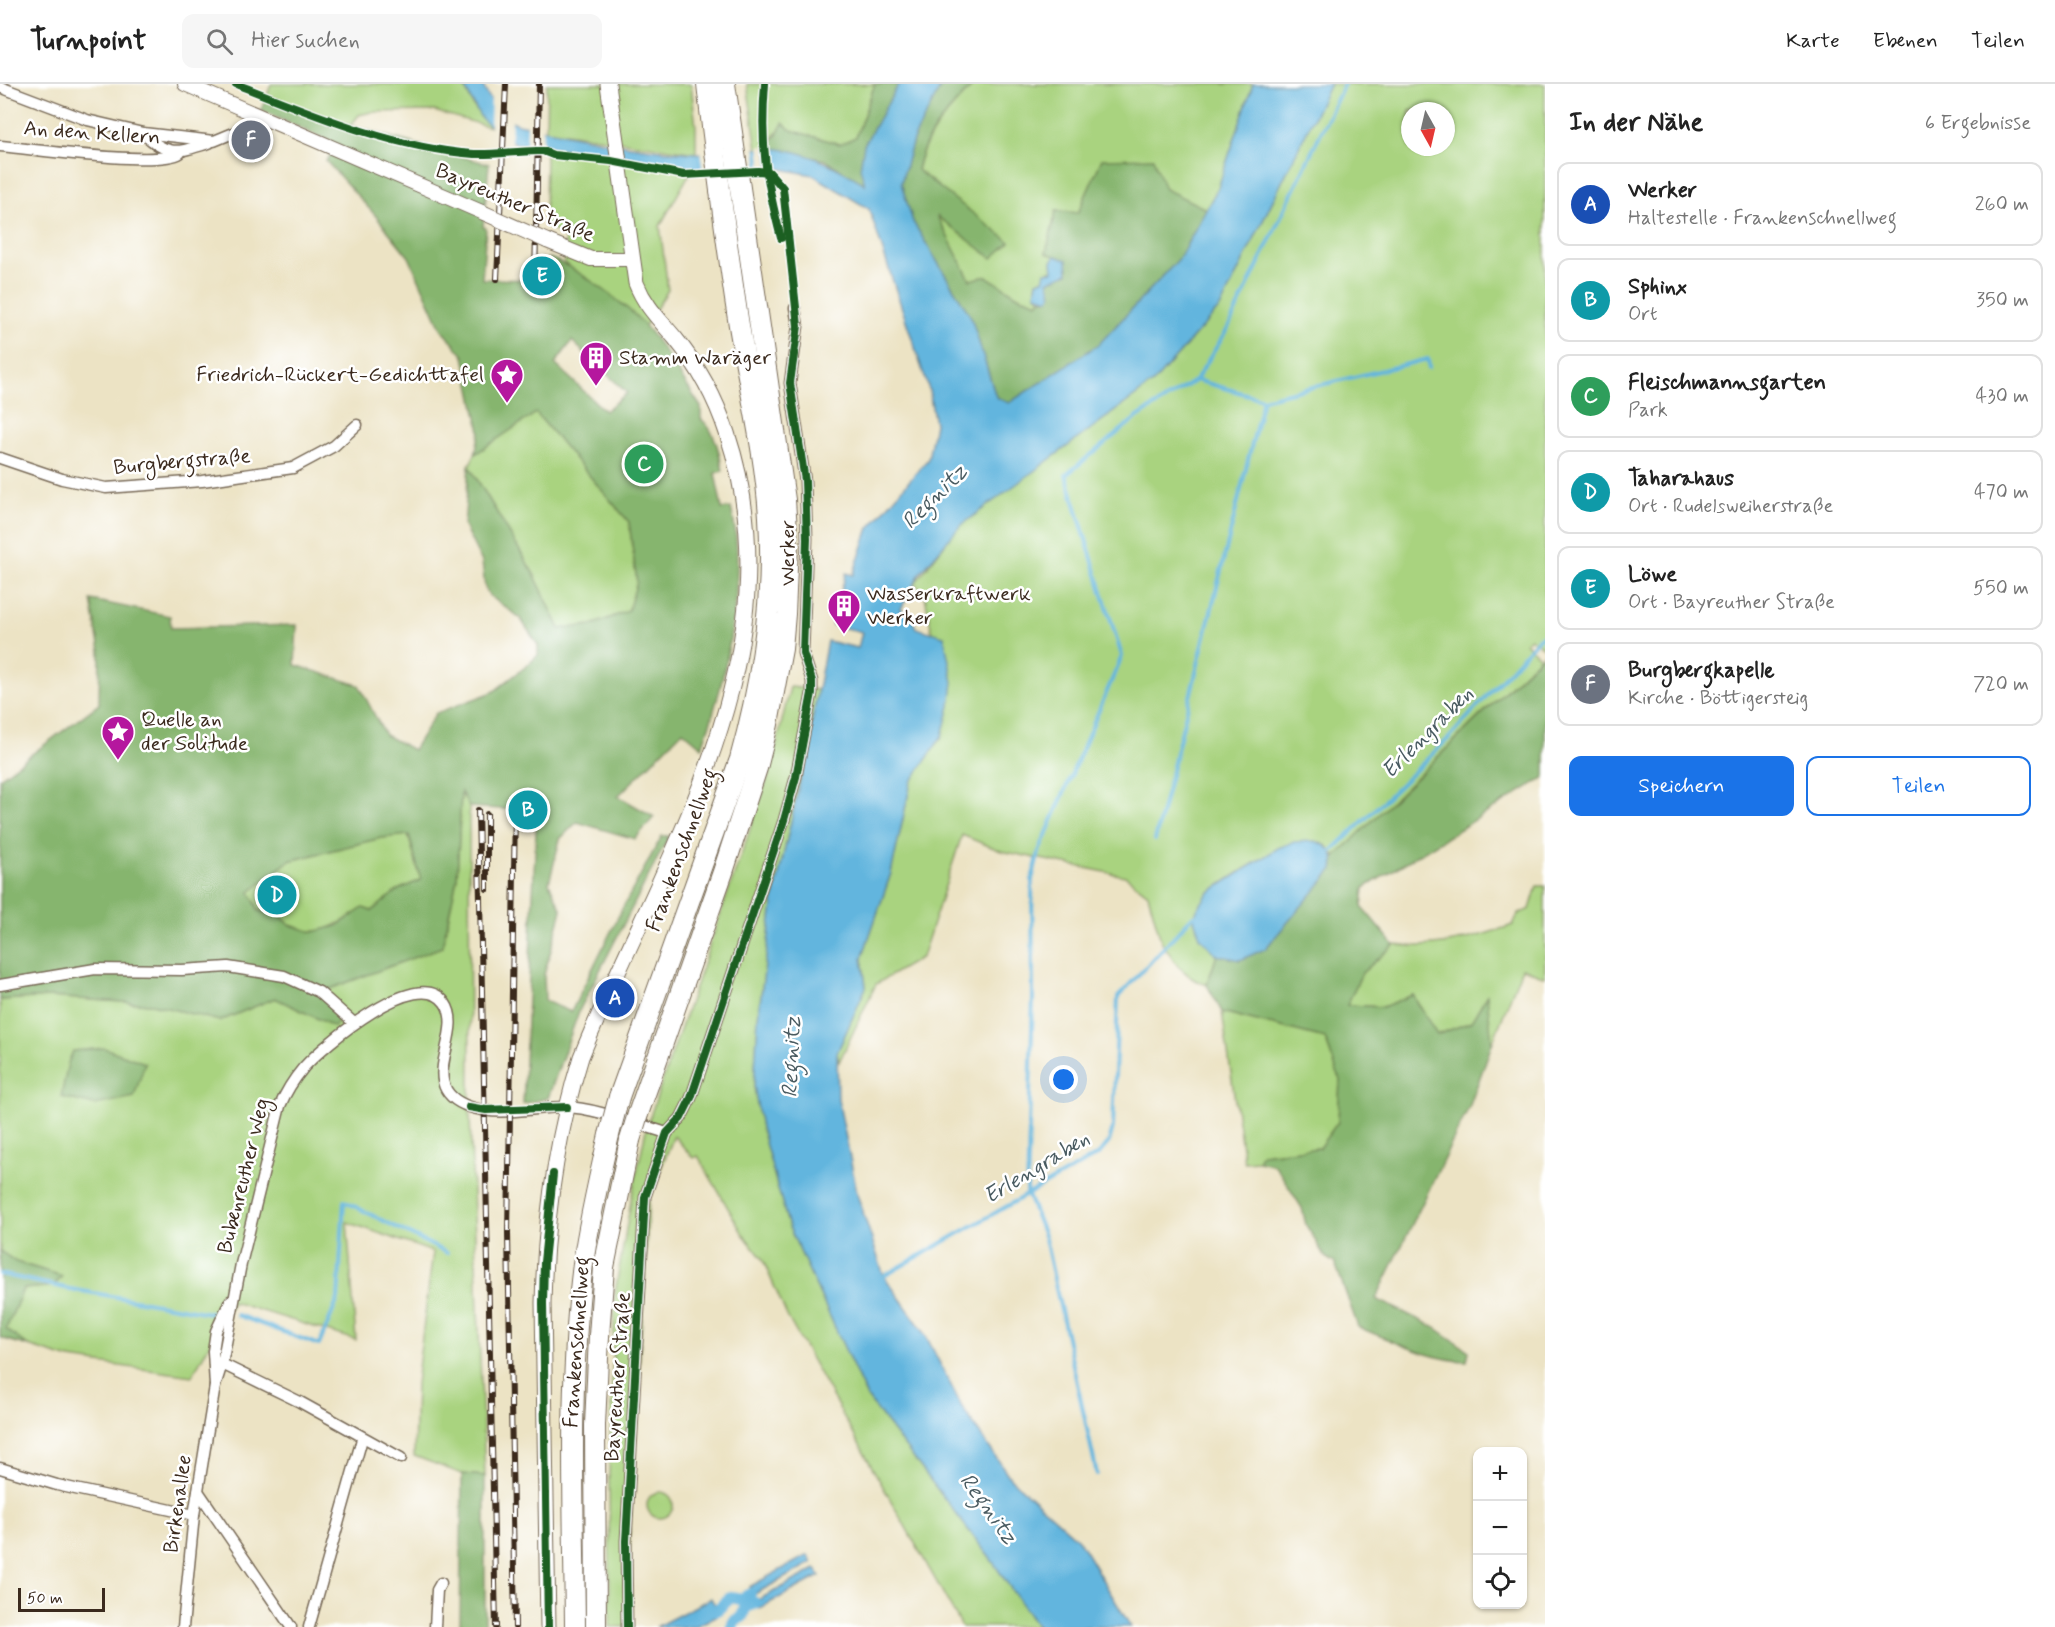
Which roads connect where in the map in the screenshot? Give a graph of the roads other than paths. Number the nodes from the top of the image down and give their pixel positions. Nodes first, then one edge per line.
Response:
1 (185, 84) edge
2 (608, 84) edge
3 (707, 84) edge
4 (0, 87) edge
5 (727, 89) edge
6 (252, 114) junction
7 (721, 127) junction
8 (143, 133) junction
9 (213, 141) junction
10 (0, 146) edge
11 (180, 153) junction
12 (731, 202) junction
13 (632, 259) junction
14 (795, 308) dead end
15 (357, 425) dead end
16 (0, 458) edge
17 (0, 985) edge
18 (354, 1023) junction
19 (567, 1107) junction
20 (667, 1133) junction
21 (235, 1290) junction
22 (222, 1364) junction
23 (215, 1386) junction
24 (362, 1438) junction
25 (401, 1458) dead end
26 (0, 1468) edge
27 (198, 1491) junction
28 (194, 1515) junction
29 (441, 1583) dead end
30 (183, 1627) edge
31 (291, 1627) edge
32 (309, 1627) edge
33 (435, 1627) edge
34 (548, 1627) edge
35 (575, 1627) edge
36 (596, 1627) edge
37 (627, 1627) edge

1 - 6 street, Bayreuther Straße
2 - 13 main road
3 - 7 highway, Frankenschnellweg
4 - 8 street
5 - 7 highway, Frankenschnellweg
6 - 9 street, An den Kellern
6 - 13 street, Bayreuther Straße, bridge
7 - 12 highway, Frankenschnellweg
8 - 9 street
8 - 11 street
9 - 11 street, An den Kellern
10 - 11 street, An den Kellern
12 - 35 highway, Frankenschnellweg, bridge
12 - 36 highway, Frankenschnellweg, bridge
13 - 19 main road
14 - 20 street, Werker
15 - 16 street, Burgbergstraße
17 - 18 street
18 - 19 street, Bubenreuther Weg
18 - 21 street, Bubenreuther Weg
19 - 20 street
19 - 34 main road
20 - 37 street, Bayreuther Straße
21 - 22 street, Birkenallee
21 - 23 street, Birkenallee
22 - 23 street, Birkenallee
22 - 24 street
23 - 27 street, Birkenallee
24 - 25 street
24 - 32 street
26 - 28 street
27 - 28 street, Birkenallee
27 - 31 street
28 - 30 street, Birkenallee
29 - 33 street

